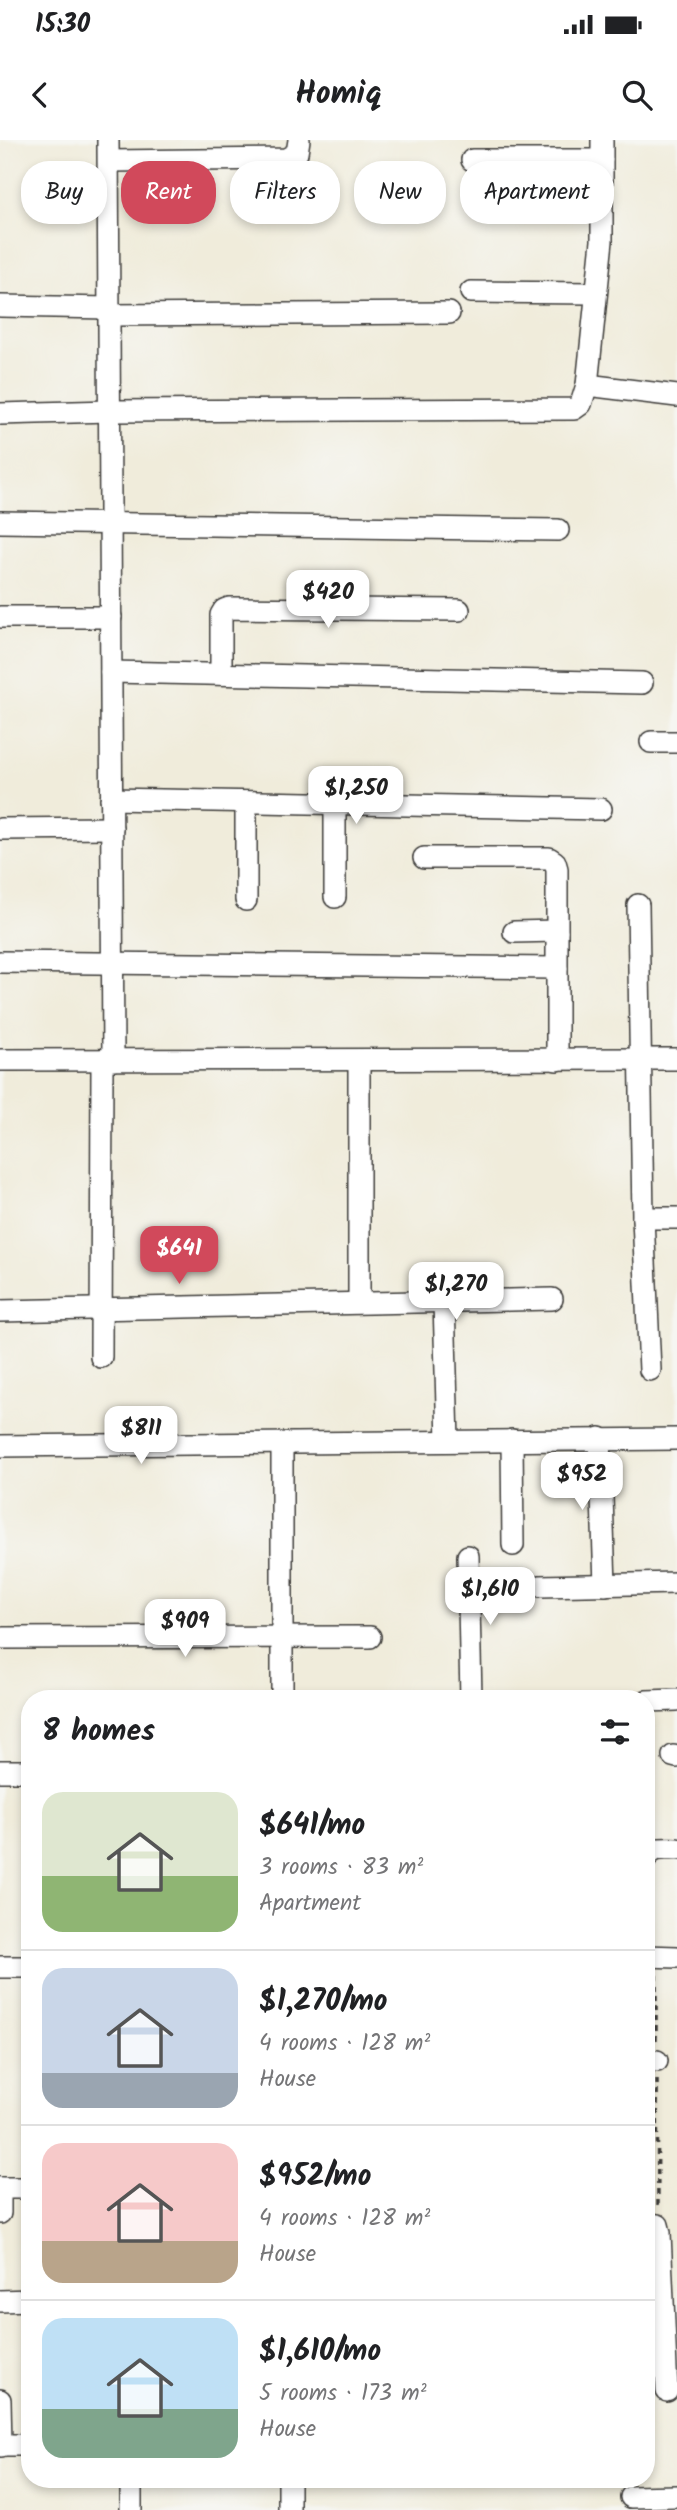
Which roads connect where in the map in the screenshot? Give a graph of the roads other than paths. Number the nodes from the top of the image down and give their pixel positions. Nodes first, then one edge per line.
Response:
1 (299, 140) edge
2 (109, 150) edge
3 (602, 150) edge
4 (472, 160) dead end
5 (471, 292) dead end
6 (596, 293) junction
7 (0, 306) edge
8 (109, 311) junction
9 (449, 313) dead end
10 (587, 385) junction
11 (677, 396) edge
12 (110, 411) junction
13 (0, 414) edge
14 (0, 522) edge
15 (111, 523) junction
16 (558, 530) dead end
17 (458, 610) dead end
18 (0, 617) edge
19 (111, 617) junction
20 (111, 672) junction
21 (221, 674) junction
22 (642, 683) dead end
23 (651, 742) dead end
24 (677, 742) edge
25 (111, 799) junction
26 (246, 802) junction
27 (335, 805) junction
28 (601, 809) dead end
29 (0, 828) edge
30 (112, 828) junction
31 (424, 859) dead end
32 (335, 897) dead end
33 (246, 900) dead end
34 (638, 905) dead end
35 (514, 932) dead end
36 (557, 932) junction
37 (0, 962) edge
38 (112, 962) junction
39 (557, 968) junction
40 (640, 1059) junction
41 (677, 1059) edge
42 (0, 1060) edge
43 (107, 1060) junction
44 (359, 1060) junction
45 (557, 1060) junction
46 (643, 1218) junction
47 (677, 1218) edge
48 (552, 1299) dead end
49 (444, 1301) junction
50 (359, 1302) junction
51 (102, 1310) junction
52 (0, 1311) edge
53 (101, 1357) dead end
54 (650, 1370) dead end
55 (600, 1438) junction
56 (677, 1439) edge
57 (512, 1440) junction
58 (448, 1441) junction
59 (282, 1444) junction
60 (0, 1446) edge
61 (513, 1545) dead end
62 (468, 1556) dead end
63 (677, 1583) edge
64 (605, 1585) junction
65 (540, 1586) dead end
66 (370, 1637) dead end
67 (0, 1638) edge
68 (282, 1639) junction
69 (282, 1690) edge
70 (471, 1690) edge
71 (677, 1700) edge
72 (655, 1701) edge
73 (0, 1771) edge
74 (21, 1771) edge
75 (655, 1849) edge
76 (677, 1849) edge
77 (0, 1967) edge
78 (21, 1967) edge
79 (0, 2188) edge
80 (21, 2188) edge
81 (0, 2213) edge
82 (655, 2227) edge
83 (21, 2300) edge
84 (0, 2301) edge
85 (663, 2391) edge
86 (0, 2400) edge
87 (0, 2445) edge
88 (21, 2445) edge
89 (131, 2488) edge
90 (289, 2488) edge
91 (632, 2496) edge
92 (677, 2496) edge
93 (131, 2510) edge
94 (289, 2510) edge

1 - 2 street
2 - 8 street
3 - 4 street
3 - 6 street
5 - 6 street
6 - 10 street
7 - 8 street
8 - 9 street
8 - 12 street
10 - 11 street
10 - 12 street
12 - 13 street
12 - 15 street
14 - 15 street
15 - 16 street
15 - 19 street
17 - 21 street
18 - 19 street
19 - 20 street
20 - 21 street
20 - 25 street
21 - 22 street
23 - 24 street
25 - 26 street
25 - 30 street
26 - 27 street
26 - 33 street
27 - 28 street
27 - 32 street
29 - 30 street
30 - 38 street
31 - 36 street
34 - 40 street
35 - 36 street
36 - 39 street
37 - 38 street
38 - 39 street
38 - 43 street
39 - 45 street
40 - 41 street
40 - 45 street
40 - 46 street
42 - 43 street
43 - 44 street
43 - 51 street
44 - 45 street
44 - 50 street
46 - 47 street
46 - 54 street
48 - 49 street
49 - 50 street
49 - 58 street
50 - 51 street
51 - 52 street
51 - 53 street
55 - 56 street
55 - 57 street
55 - 64 street
57 - 58 street
57 - 61 street
58 - 59 street
59 - 60 street
59 - 68 street
62 - 70 street
63 - 64 street
64 - 65 street
66 - 68 street
67 - 68 street
68 - 69 street
71 - 72 street
73 - 74 street
75 - 76 street
77 - 78 street
79 - 80 street
79 - 81 street
82 - 85 street
83 - 84 street
86 - 87 street
87 - 88 street
89 - 93 street
90 - 94 street
91 - 92 street

